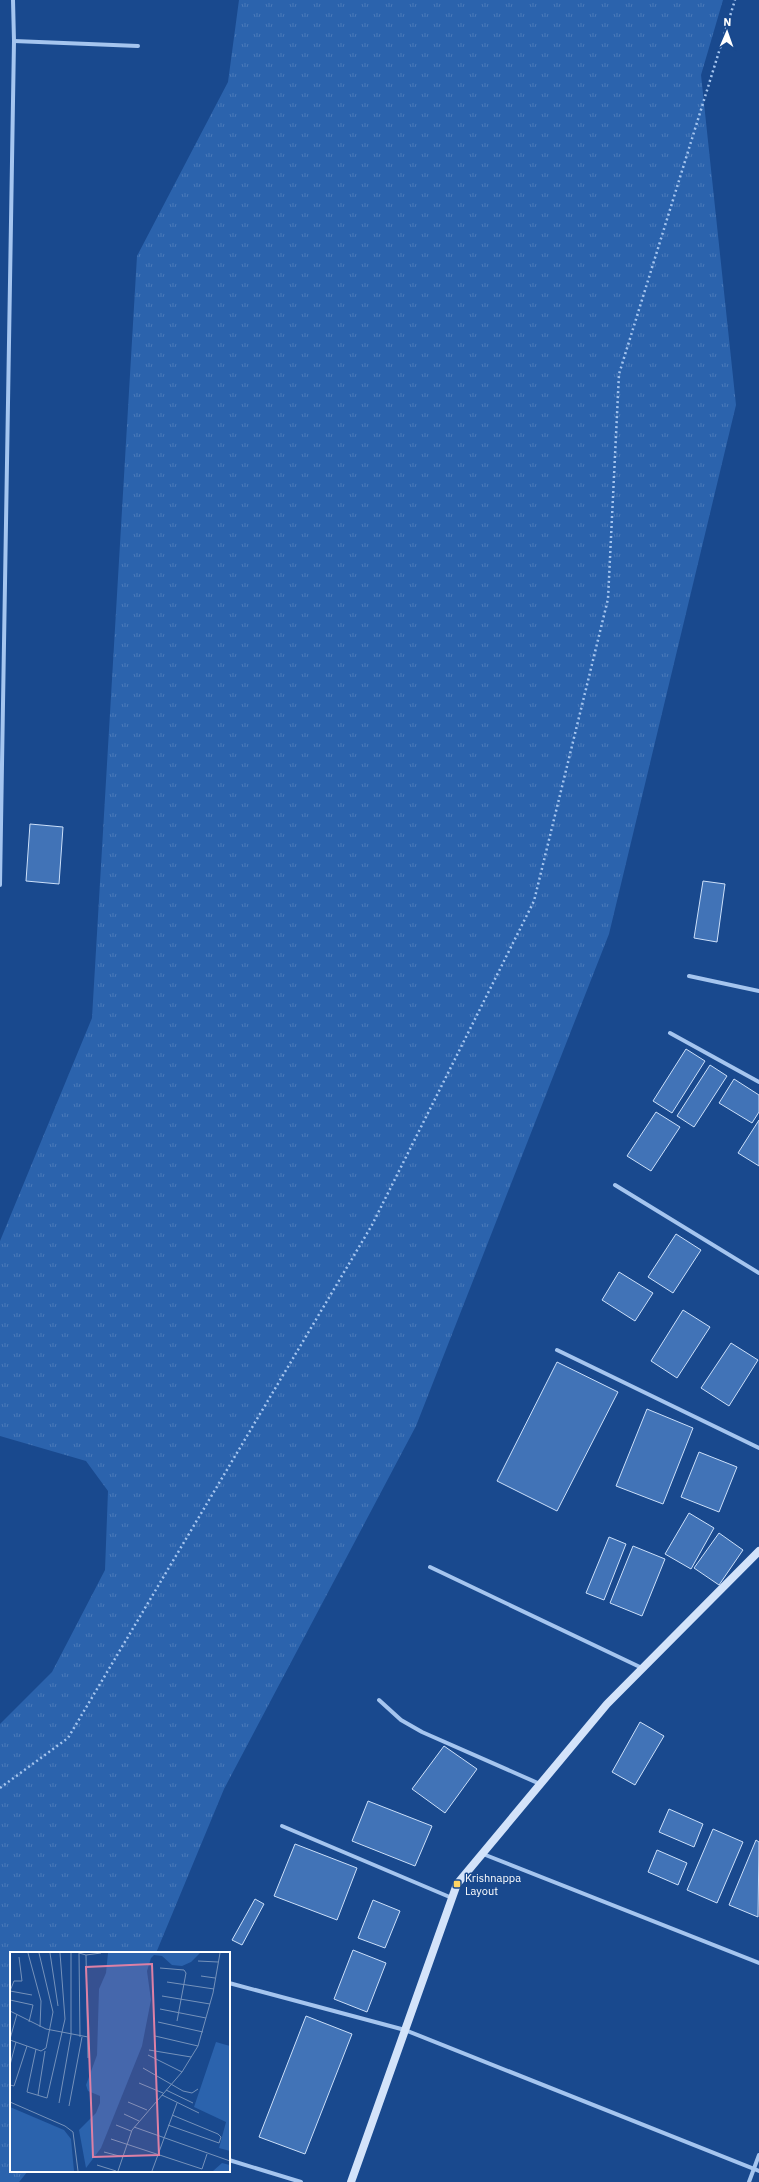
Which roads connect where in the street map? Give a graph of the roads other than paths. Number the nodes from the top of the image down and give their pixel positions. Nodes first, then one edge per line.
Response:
1 (13, 0) edge
2 (14, 41) junction
3 (138, 46) dead end
4 (0, 811) edge
5 (0, 885) edge
6 (689, 976) dead end
7 (759, 991) edge
8 (670, 1033) dead end
9 (759, 1082) edge
10 (615, 1185) dead end
11 (759, 1273) edge
12 (556, 1350) dead end
13 (759, 1448) edge
14 (759, 1551) edge
15 (430, 1567) dead end
16 (642, 1668) junction
17 (379, 1700) dead end
18 (540, 1784) junction
19 (282, 1826) dead end
20 (483, 1854) junction
21 (452, 1898) junction
22 (759, 1963) edge
23 (230, 1983) edge
24 (405, 2030) junction
25 (759, 2155) edge
26 (230, 2160) edge
27 (757, 2170) edge
28 (301, 2182) edge
29 (351, 2182) edge
30 (750, 2182) edge

1 - 2 street
2 - 3 street
2 - 4 street
4 - 5 street
6 - 7 street
8 - 9 street
10 - 11 street
12 - 13 street
14 - 16 street
15 - 16 street
16 - 18 street
17 - 18 street
18 - 20 street
19 - 21 street
20 - 21 street
20 - 22 street
21 - 24 street
23 - 24 street
24 - 27 street
24 - 29 street
25 - 27 street
26 - 28 street
27 - 30 street

